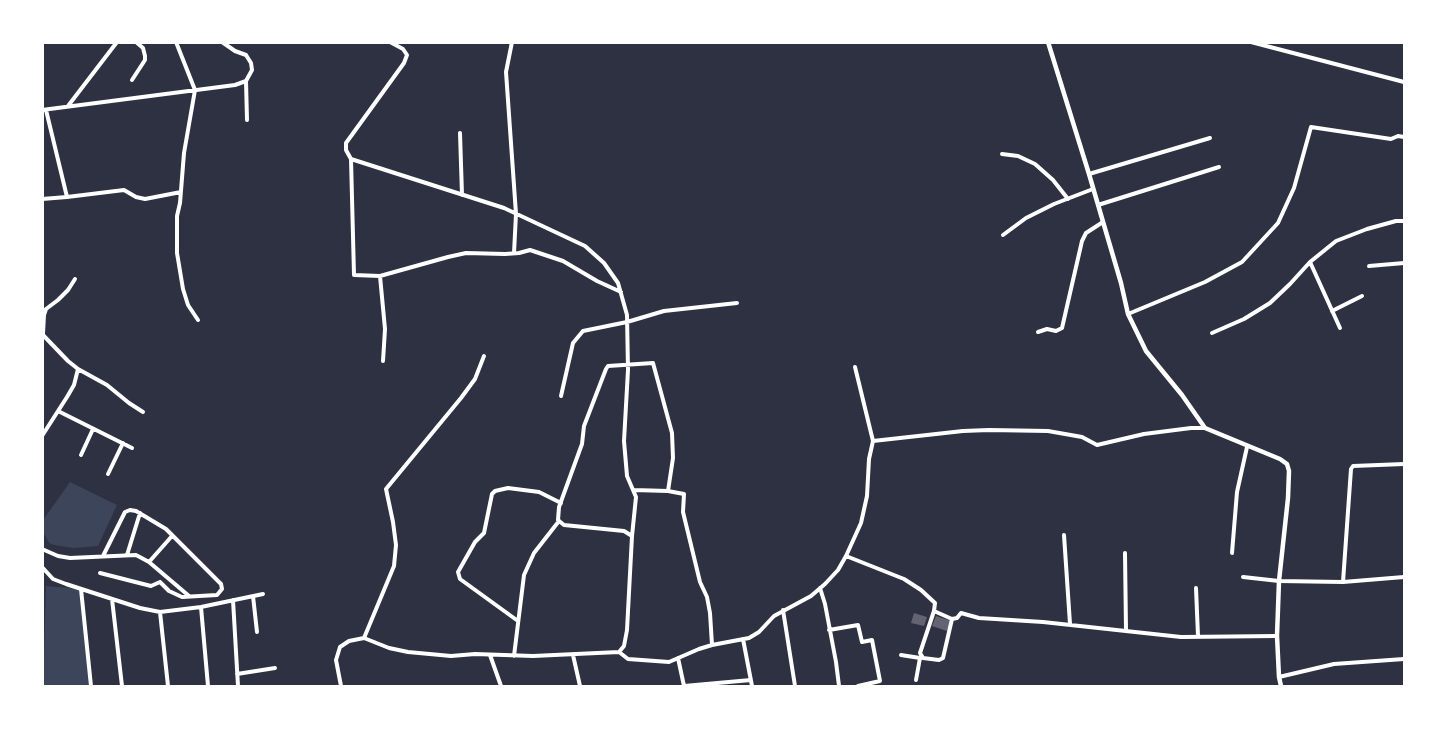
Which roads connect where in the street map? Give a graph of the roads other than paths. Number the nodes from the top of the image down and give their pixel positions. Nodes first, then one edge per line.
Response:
1 (117, 42) edge
2 (136, 42) edge
3 (176, 42) edge
4 (222, 42) edge
5 (390, 42) edge
6 (512, 42) edge
7 (1048, 42) edge
8 (1251, 42) edge
9 (132, 80) dead end
10 (246, 81) junction
11 (1404, 82) edge
12 (195, 90) junction
13 (68, 107) junction
14 (44, 110) edge
15 (247, 120) dead end
16 (460, 133) dead end
17 (1404, 137) edge
18 (1210, 138) dead end
19 (1002, 154) dead end
20 (351, 159) junction
21 (1219, 167) dead end
22 (1089, 174) junction
23 (1093, 189) junction
24 (181, 192) junction
25 (462, 195) junction
26 (67, 197) junction
27 (42, 199) edge
28 (1068, 199) junction
29 (1098, 204) junction
30 (516, 214) junction
31 (1404, 221) edge
32 (1103, 222) junction
33 (1004, 236) dead end
34 (514, 253) junction
35 (1310, 262) junction
36 (1404, 263) edge
37 (1369, 266) dead end
38 (380, 276) junction
39 (74, 279) dead end
40 (621, 292) junction
41 (1362, 296) dead end
42 (737, 303) dead end
43 (1332, 312) junction
44 (1128, 314) junction
45 (198, 320) dead end
46 (627, 322) junction
47 (1340, 328) dead end
48 (1038, 332) dead end
49 (1212, 332) dead end
50 (43, 334) edge
51 (484, 356) dead end
52 (383, 361) dead end
53 (628, 363) junction
54 (855, 367) dead end
55 (78, 369) junction
56 (561, 396) dead end
57 (58, 411) junction
58 (143, 412) dead end
59 (1205, 428) junction
60 (94, 429) junction
61 (42, 436) edge
62 (873, 440) junction
63 (123, 443) junction
64 (1247, 447) junction
65 (132, 448) dead end
66 (81, 455) dead end
67 (1404, 464) edge
68 (108, 474) dead end
69 (634, 490) junction
70 (668, 491) junction
71 (561, 503) junction
72 (140, 513) junction
73 (559, 521) junction
74 (1064, 535) dead end
75 (172, 536) junction
76 (632, 536) junction
77 (42, 549) edge
78 (1125, 553) dead end
79 (1232, 553) dead end
80 (127, 555) junction
81 (103, 556) junction
82 (846, 556) junction
83 (149, 562) junction
84 (42, 567) edge
85 (100, 573) dead end
86 (165, 577) junction
87 (1243, 577) dead end
88 (1404, 577) edge
89 (1279, 581) junction
90 (160, 582) junction
91 (1343, 582) junction
92 (820, 588) junction
93 (1196, 588) dead end
94 (81, 589) junction
95 (263, 594) dead end
96 (253, 596) junction
97 (190, 597) junction
98 (112, 599) junction
99 (233, 600) junction
100 (201, 607) junction
101 (783, 610) junction
102 (934, 611) junction
103 (160, 612) junction
104 (952, 619) junction
105 (518, 621) junction
106 (1070, 624) junction
107 (829, 630) junction
108 (1126, 630) junction
109 (257, 632) dead end
110 (1198, 636) junction
111 (1277, 636) junction
112 (364, 638) junction
113 (743, 639) junction
114 (712, 645) junction
115 (619, 652) junction
116 (490, 654) junction
117 (573, 655) junction
118 (901, 655) dead end
119 (514, 656) junction
120 (921, 657) junction
121 (678, 658) junction
122 (1404, 659) edge
123 (275, 668) dead end
124 (237, 674) junction
125 (1279, 677) junction
126 (750, 680) junction
127 (916, 680) dead end
128 (91, 686) edge
129 (122, 686) edge
130 (168, 686) edge
131 (208, 686) edge
132 (238, 686) edge
133 (341, 686) edge
134 (501, 686) edge
135 (580, 686) edge
136 (684, 686) edge
137 (752, 686) edge
138 (795, 686) edge
139 (839, 686) edge
140 (858, 686) edge
141 (1281, 686) edge

1 - 13 street
2 - 9 street
3 - 12 street
4 - 10 street
5 - 20 street
6 - 30 street
7 - 22 street
8 - 11 street
10 - 12 street
10 - 15 street
12 - 13 street
12 - 24 street
13 - 14 street
14 - 26 street
16 - 25 street
17 - 44 street
18 - 22 street
19 - 28 street
20 - 25 street
20 - 38 street
21 - 29 street
22 - 23 street
23 - 28 street
23 - 29 street
24 - 26 street
24 - 45 street
25 - 30 street
26 - 27 street
28 - 33 street
29 - 32 street
30 - 34 street
30 - 40 street
31 - 35 street
32 - 44 street
32 - 48 street
34 - 38 street
34 - 40 street
35 - 43 street
35 - 49 street
36 - 37 street
38 - 52 street
39 - 50 street
40 - 46 street
41 - 43 street
42 - 46 street
43 - 47 street
44 - 59 street
46 - 53 street
46 - 56 street
50 - 55 street
51 - 112 street
53 - 69 street
53 - 70 street
53 - 71 street
54 - 62 street
55 - 57 street
55 - 58 street
57 - 60 street
57 - 61 street
59 - 62 street
59 - 64 street
60 - 63 street
60 - 66 street
62 - 82 street
63 - 65 street
63 - 68 street
64 - 79 street
64 - 89 street
67 - 91 street
69 - 70 street
69 - 76 street
70 - 114 street
71 - 73 street
71 - 105 street
72 - 75 street
72 - 80 street
72 - 81 street
73 - 76 street
73 - 105 street
74 - 106 street
75 - 83 street
75 - 97 street
76 - 115 street
77 - 81 street
78 - 108 street
80 - 81 street
80 - 83 street
82 - 92 street
82 - 102 street
83 - 86 street
84 - 94 street
85 - 90 street
86 - 90 street
86 - 97 street
87 - 89 street
88 - 91 street
89 - 91 street
89 - 111 street
90 - 97 street
92 - 101 street
92 - 107 street
93 - 110 street
94 - 98 street
94 - 128 street
95 - 96 street
96 - 99 street
96 - 109 street
98 - 103 street
98 - 129 street
99 - 100 street
99 - 124 street
100 - 103 street
100 - 131 street
101 - 113 street
101 - 138 street
102 - 104 street
102 - 120 street
103 - 130 street
104 - 106 street
104 - 120 street
105 - 119 street
106 - 108 street
107 - 139 street
107 - 140 street
108 - 110 street
110 - 111 street
111 - 125 street
112 - 116 street
112 - 133 street
113 - 114 street
113 - 126 street
114 - 121 street
115 - 117 street
115 - 121 street
116 - 119 street
116 - 134 street
117 - 119 street
117 - 135 street
118 - 120 street
120 - 127 street
121 - 136 street
122 - 125 street
123 - 124 street
124 - 132 street
125 - 141 street
126 - 136 street
126 - 137 street

